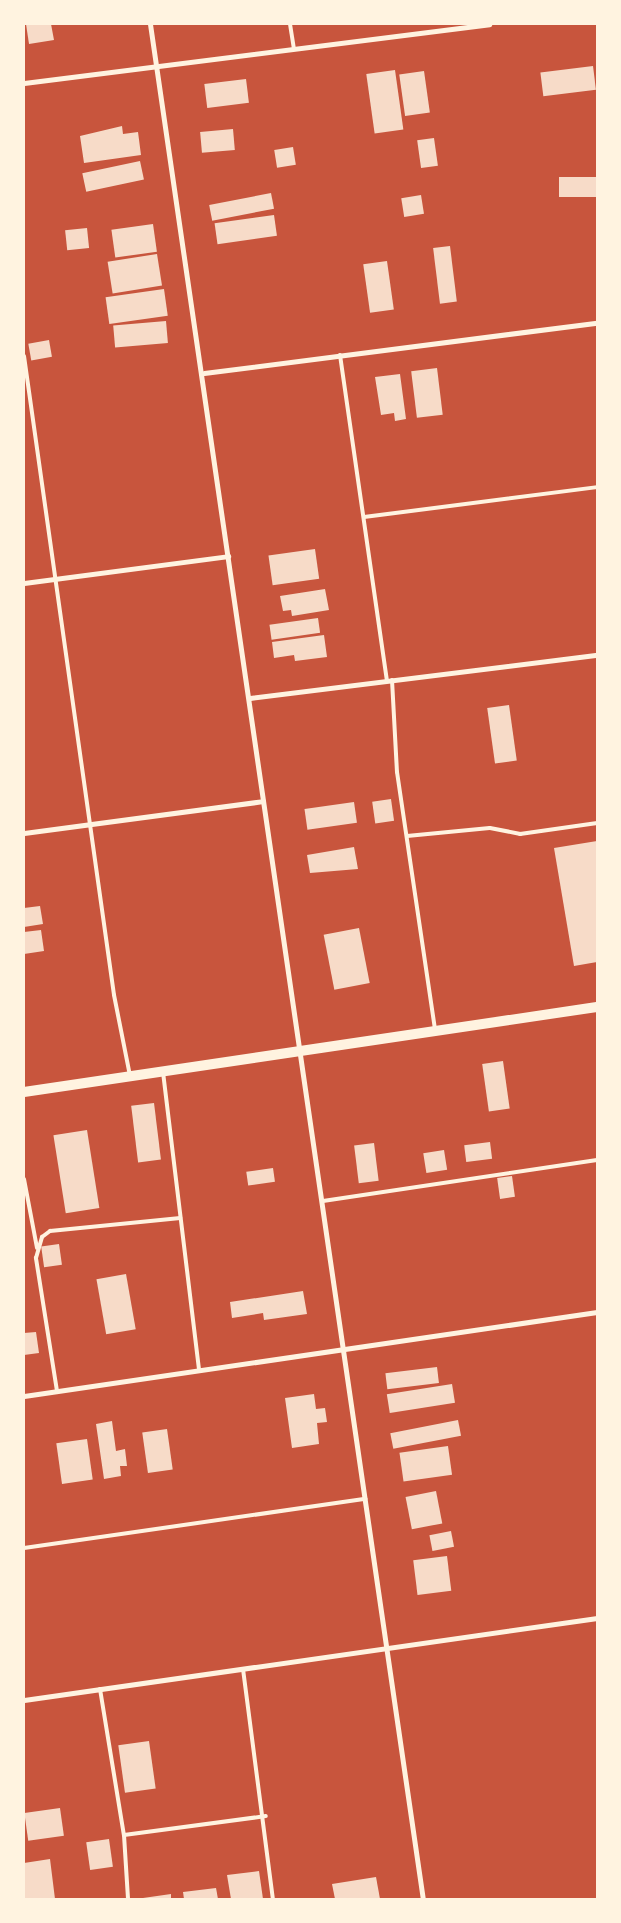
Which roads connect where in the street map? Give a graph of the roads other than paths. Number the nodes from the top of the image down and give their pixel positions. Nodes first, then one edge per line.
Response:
1 (150, 24) edge
2 (290, 24) edge
3 (489, 24) edge
4 (294, 49) junction
5 (157, 66) junction
6 (24, 83) edge
7 (597, 323) edge
8 (340, 355) junction
9 (24, 356) edge
10 (204, 372) junction
11 (597, 487) edge
12 (364, 518) junction
13 (228, 556) junction
14 (55, 579) junction
15 (24, 583) edge
16 (597, 655) edge
17 (389, 681) junction
18 (250, 698) junction
19 (264, 801) junction
20 (597, 823) edge
21 (90, 824) junction
22 (24, 833) edge
23 (407, 836) junction
24 (597, 1007) edge
25 (435, 1032) junction
26 (302, 1052) junction
27 (163, 1072) junction
28 (130, 1077) junction
29 (24, 1092) edge
30 (597, 1160) edge
31 (24, 1180) edge
32 (323, 1201) junction
33 (180, 1218) junction
34 (37, 1248) junction
35 (597, 1312) edge
36 (343, 1349) junction
37 (199, 1370) junction
38 (57, 1391) junction
39 (24, 1396) edge
40 (365, 1499) junction
41 (24, 1548) edge
42 (597, 1618) edge
43 (388, 1649) junction
44 (243, 1669) junction
45 (100, 1689) junction
46 (24, 1700) edge
47 (266, 1816) junction
48 (124, 1835) junction
49 (128, 1899) edge
50 (273, 1899) edge
51 (423, 1899) edge

1 - 5 street
2 - 4 lane
3 - 4 street
4 - 5 street
5 - 6 street
5 - 10 street
7 - 8 street
8 - 10 street
8 - 12 lane
9 - 14 lane
10 - 13 street
11 - 12 lane
12 - 17 lane
13 - 14 street
13 - 18 street
14 - 15 street
14 - 21 lane
16 - 17 street
17 - 18 street
17 - 23 lane
18 - 19 street
19 - 21 street
19 - 26 street
20 - 23 lane
21 - 22 street
21 - 28 lane
23 - 25 lane
24 - 25 main road
25 - 26 main road
26 - 27 main road
26 - 32 street
27 - 28 main road
27 - 33 lane
28 - 29 main road
30 - 32 lane
31 - 34 lane
32 - 36 street
33 - 34 lane
33 - 37 lane
34 - 38 lane
35 - 36 street
36 - 37 street
36 - 40 street
37 - 38 street
38 - 39 street
40 - 41 lane
40 - 43 street
42 - 43 street
43 - 44 street
43 - 51 street
44 - 45 street
44 - 47 lane
45 - 46 street
45 - 48 lane
47 - 48 lane
47 - 50 lane
48 - 49 lane

